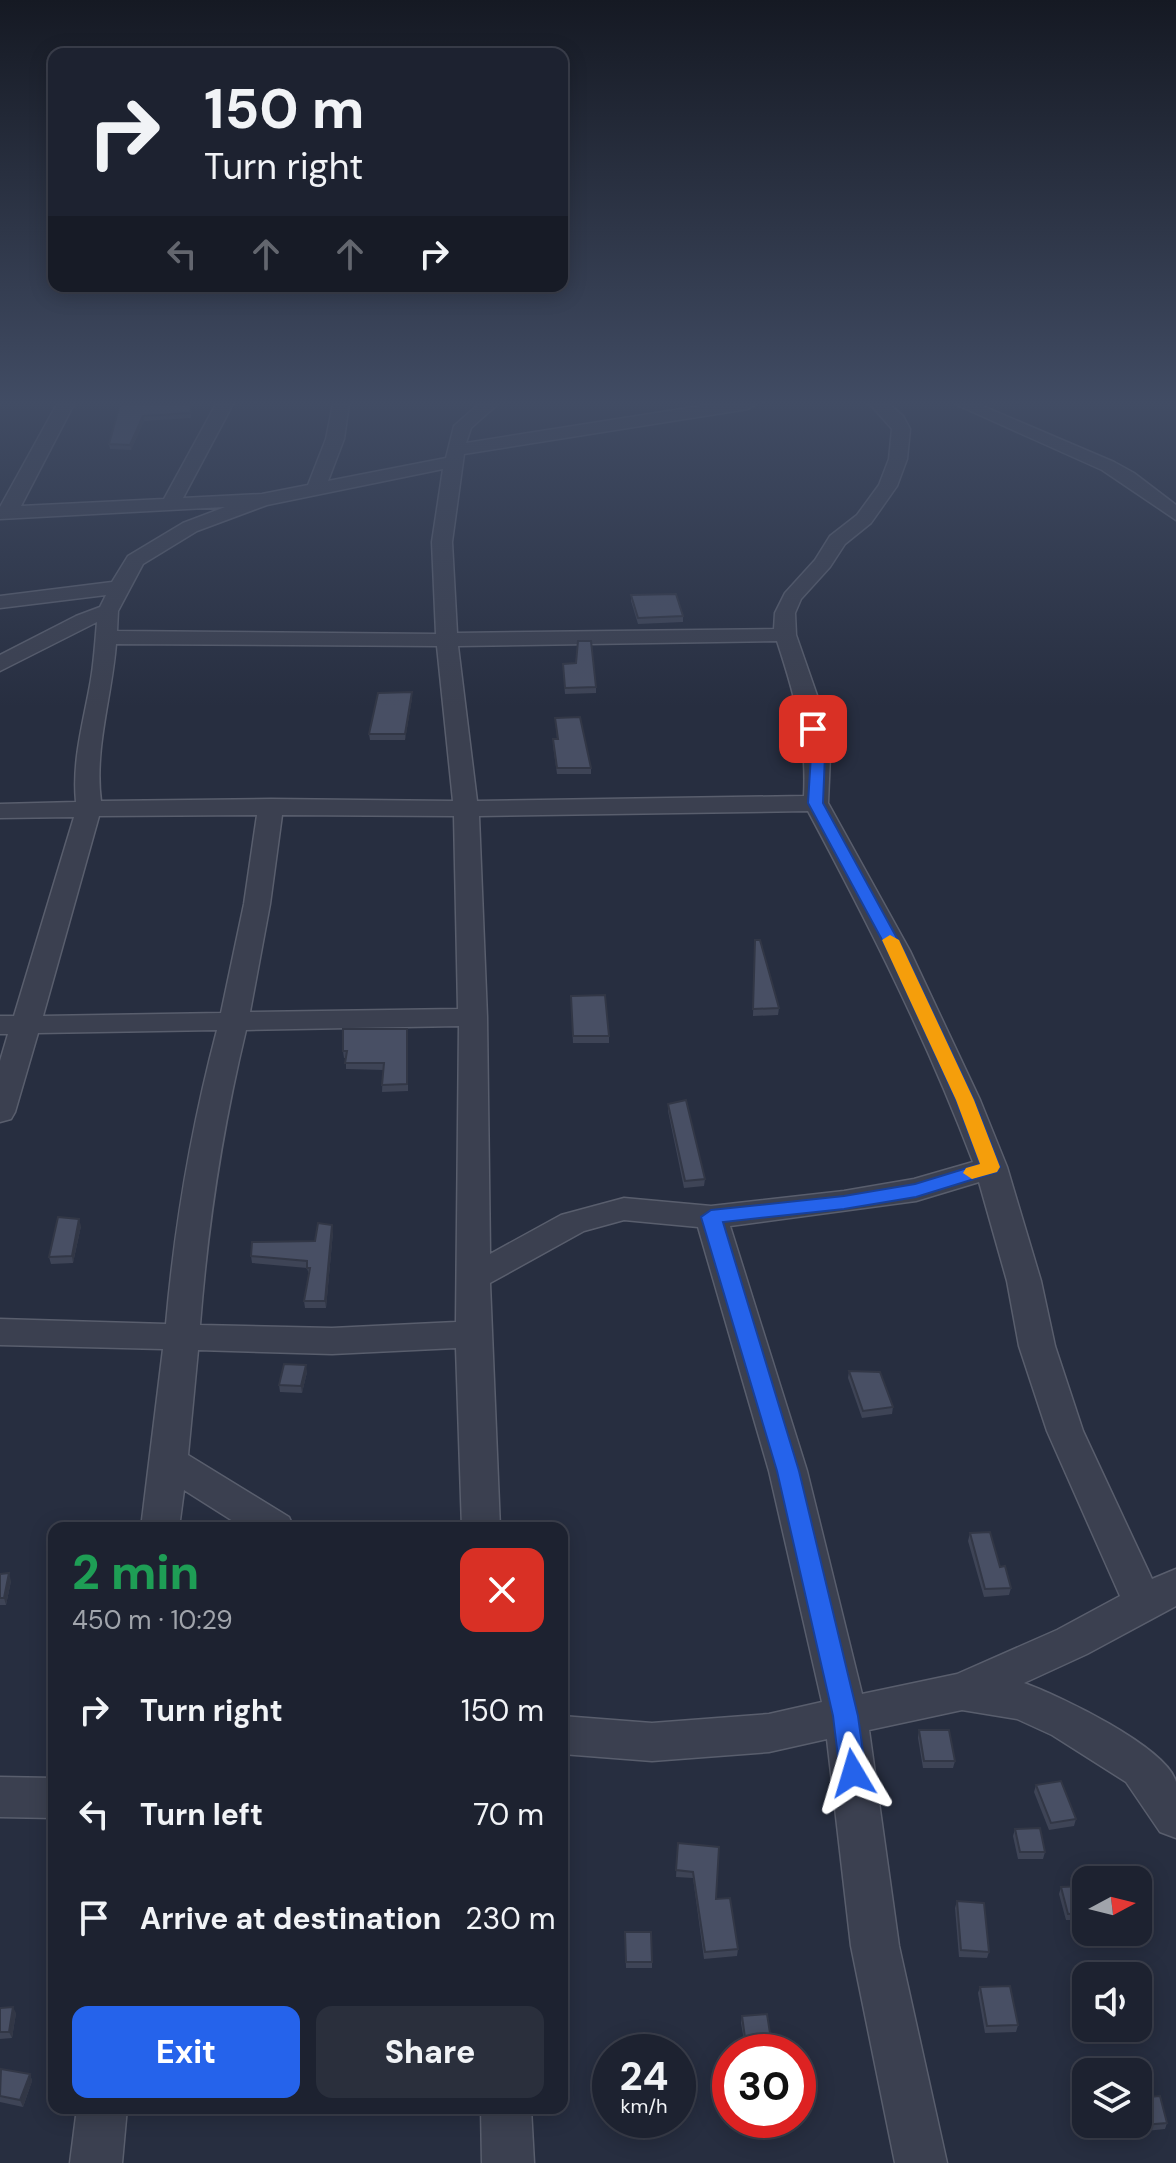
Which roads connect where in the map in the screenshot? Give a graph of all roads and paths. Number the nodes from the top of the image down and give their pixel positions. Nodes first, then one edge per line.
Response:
1 (186, 505) edge
2 (249, 505) edge
3 (447, 505) edge
4 (874, 505) edge
5 (170, 506) joint
6 (4, 513) edge
7 (120, 587) junction
8 (0, 602) edge
9 (108, 611) junction
10 (785, 635) junction
11 (106, 637) junction
12 (447, 639) junction
13 (0, 664) edge
14 (816, 803) junction
15 (271, 806) junction
16 (89, 808) junction
17 (466, 810) junction
18 (0, 811) edge
19 (473, 1017) junction
20 (234, 1019) junction
21 (14, 1024) edge
22 (0, 1112) edge
23 (991, 1167) junction
24 (711, 1217) junction
25 (474, 1277) junction
26 (0, 1332) edge
27 (473, 1334) junction
28 (181, 1335) junction
29 (168, 1461) junction
30 (161, 1522) edge
31 (265, 1522) edge
32 (481, 1522) edge
33 (1160, 1594) edge
34 (962, 1691) junction
35 (846, 1716) junction
36 (568, 1735) edge
37 (0, 1797) edge
38 (48, 1798) edge
39 (1176, 1817) edge
40 (101, 2114) edge
41 (506, 2114) edge
42 (96, 2163) edge
43 (508, 2163) edge
44 (921, 2163) edge

1 - 5 street
2 - 7 street
3 - 12 street
4 - 10 street
5 - 6 street
7 - 8 street
7 - 9 street
9 - 11 street
9 - 13 street
10 - 12 street
10 - 14 street
11 - 12 street
11 - 16 street
12 - 17 street
14 - 17 street
14 - 23 street
15 - 16 street
15 - 17 street
15 - 20 street
16 - 18 street
16 - 21 street
17 - 19 street
19 - 20 street
19 - 25 street
20 - 21 street
20 - 28 street
21 - 22 street
23 - 24 street
23 - 33 street
24 - 25 street
24 - 35 street
25 - 27 street
26 - 28 street
27 - 28 street
27 - 32 street
28 - 29 street
29 - 30 street
29 - 31 street
33 - 34 street
34 - 35 street
34 - 39 street
35 - 36 street
35 - 44 street
37 - 38 street
40 - 42 street
41 - 43 street

